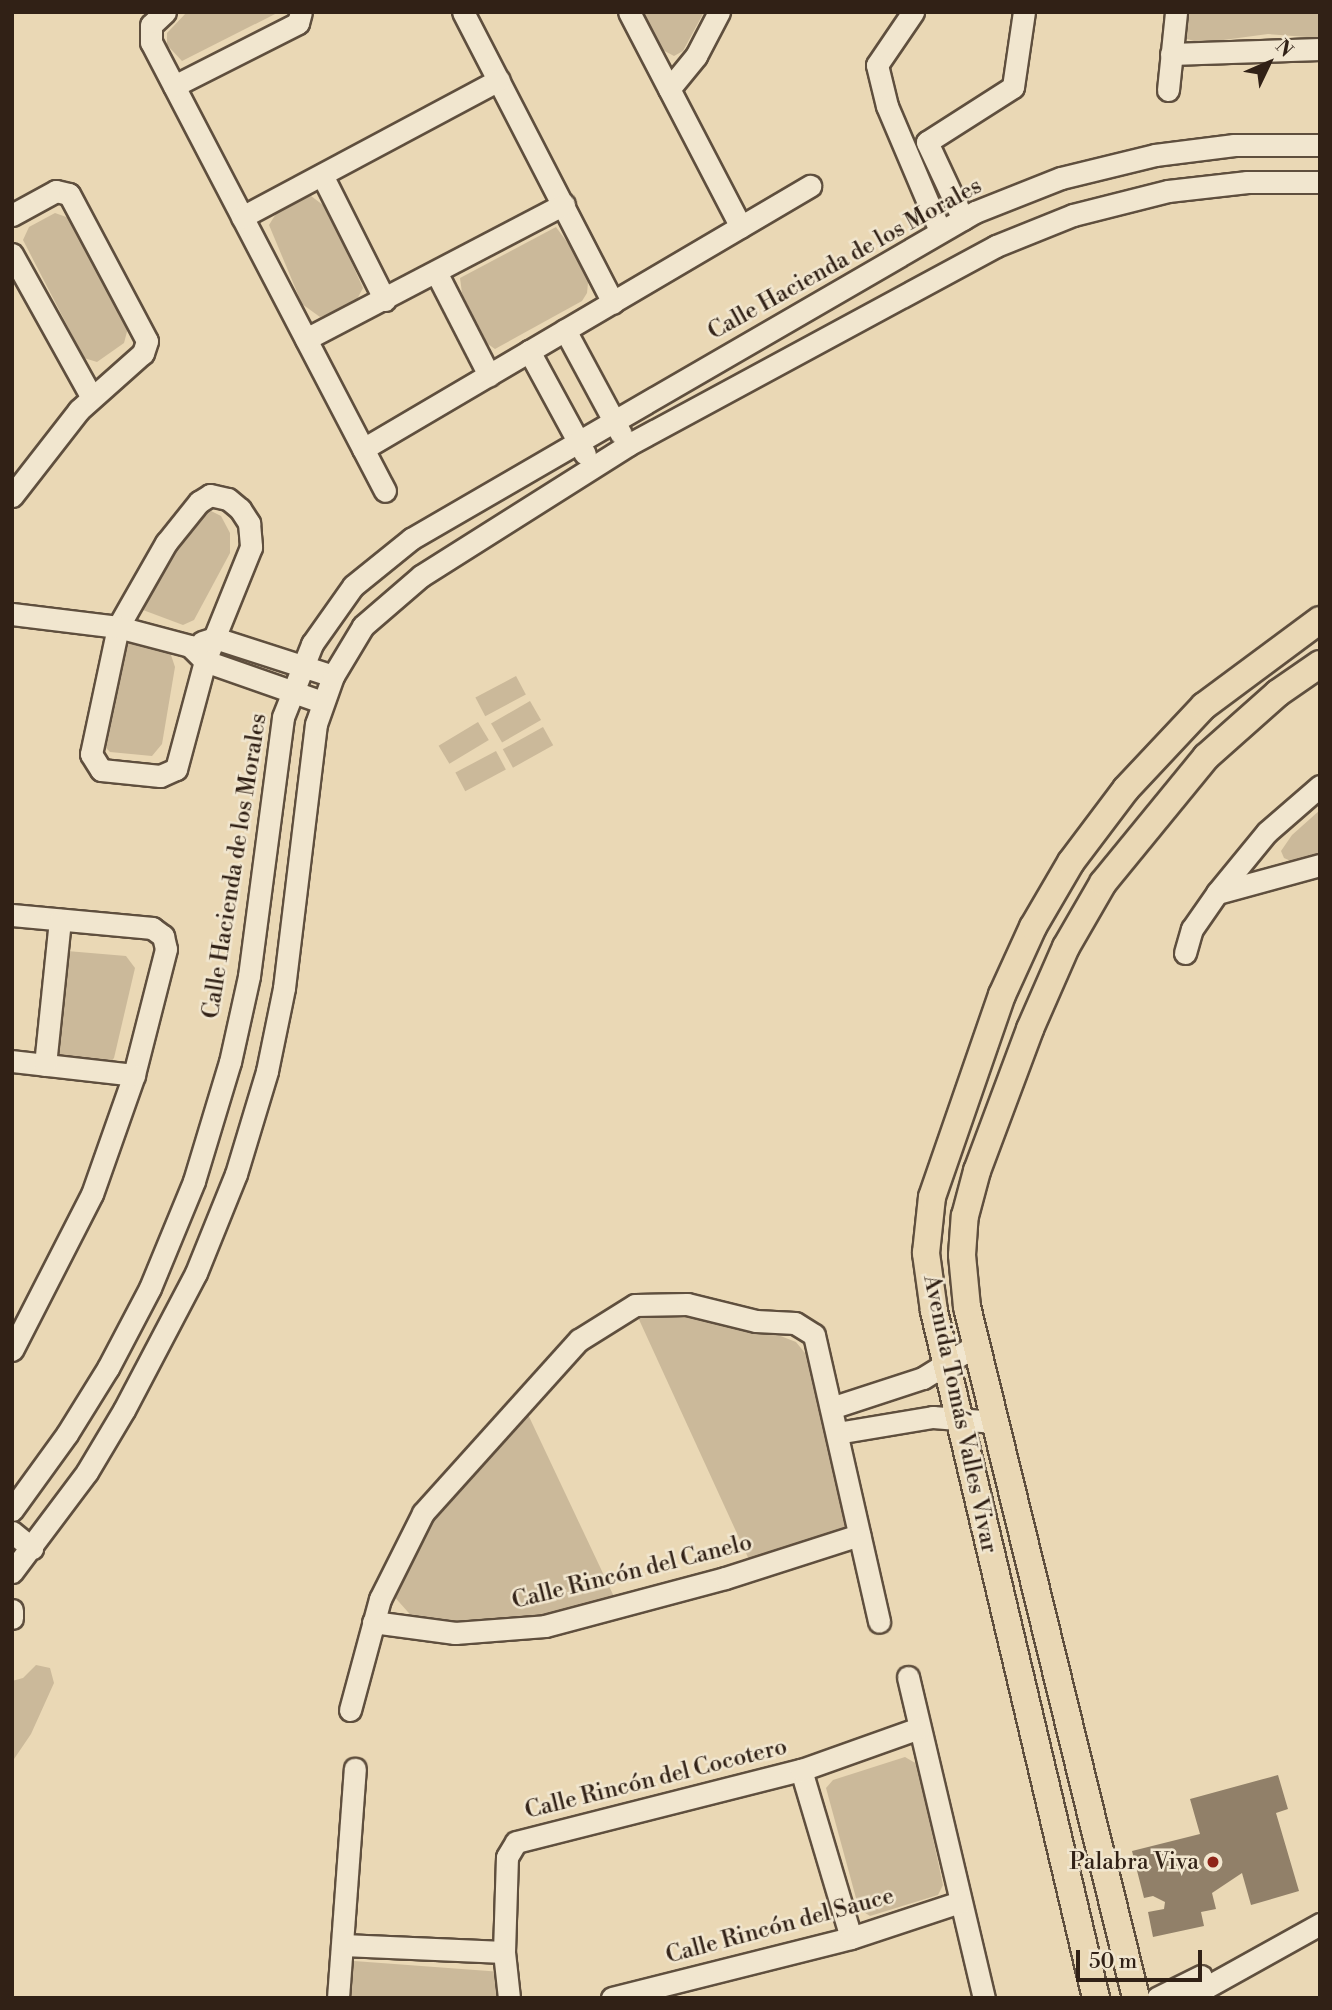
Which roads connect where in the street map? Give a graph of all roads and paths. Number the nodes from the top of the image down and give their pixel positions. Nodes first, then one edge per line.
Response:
1 (165, 12) edge
2 (301, 12) edge
3 (463, 12) edge
4 (629, 12) edge
5 (719, 12) edge
6 (912, 12) edge
7 (1024, 12) edge
8 (1176, 12) edge
9 (1320, 49) edge
10 (1171, 54) junction
11 (499, 80) junction
12 (174, 86) junction
13 (669, 89) junction
14 (1168, 90) dead end
15 (1320, 145) edge
16 (321, 175) junction
17 (1320, 182) edge
18 (810, 187) dead end
19 (564, 204) junction
20 (12, 215) edge
21 (242, 216) junction
22 (963, 219) junction
23 (741, 228) junction
24 (940, 231) junction
25 (12, 254) edge
26 (437, 274) junction
27 (385, 300) junction
28 (612, 303) junction
29 (565, 330) junction
30 (306, 339) junction
31 (530, 351) junction
32 (489, 375) junction
33 (91, 396) junction
34 (615, 421) junction
35 (579, 442) junction
36 (628, 445) junction
37 (363, 449) junction
38 (592, 467) junction
39 (385, 491) dead end
40 (12, 496) edge
41 (12, 614) edge
42 (1320, 620) edge
43 (118, 627) junction
44 (215, 638) junction
45 (198, 653) junction
46 (1320, 664) edge
47 (301, 666) junction
48 (332, 676) junction
49 (291, 691) junction
50 (322, 702) junction
51 (1320, 786) edge
52 (1320, 864) edge
53 (1217, 893) junction
54 (12, 915) edge
55 (60, 920) junction
56 (256, 940) junction
57 (290, 943) junction
58 (1185, 953) dead end
59 (12, 1061) edge
60 (45, 1065) junction
61 (134, 1075) junction
62 (976, 1345) junction
63 (12, 1350) edge
64 (946, 1365) junction
65 (899, 1389) junction
66 (831, 1408) junction
67 (909, 1418) junction
68 (958, 1418) junction
69 (994, 1422) junction
70 (836, 1433) junction
71 (15, 1501) edge
72 (50, 1525) junction
73 (12, 1532) edge
74 (859, 1535) junction
75 (32, 1548) junction
76 (12, 1572) edge
77 (12, 1610) edge
78 (12, 1618) edge
79 (373, 1622) junction
80 (879, 1622) dead end
81 (908, 1677) dead end
82 (350, 1710) dead end
83 (919, 1728) junction
84 (355, 1769) dead end
85 (802, 1770) junction
86 (960, 1902) junction
87 (1320, 1924) edge
88 (851, 1938) junction
89 (1293, 1939) junction
90 (343, 1945) junction
91 (504, 1952) junction
92 (338, 1998) edge
93 (509, 1998) edge
94 (612, 1998) edge
95 (984, 1998) edge
96 (1096, 1998) edge
97 (1136, 1998) edge
98 (1157, 1998) edge
99 (1187, 1998) edge

1 - 12 street
2 - 12 street
3 - 11 street
4 - 13 street
5 - 13 street
6 - 24 street
7 - 22 street
8 - 10 street
9 - 10 street
10 - 14 street
11 - 16 street
11 - 19 street
12 - 21 street
13 - 23 street
15 - 22 street, Calle Hacienda de los Morales
16 - 21 street
16 - 27 street
17 - 36 street
18 - 23 street
19 - 26 street
19 - 28 street
20 - 33 street
21 - 30 street
22 - 24 street, Calle Hacienda de los Morales
23 - 28 street
24 - 34 street, Calle Hacienda de los Morales
25 - 33 street
26 - 27 street
26 - 32 street
27 - 30 street
28 - 29 street
29 - 31 street
29 - 34 street
30 - 37 street
31 - 32 street
31 - 35 street
32 - 37 street
33 - 40 street
34 - 35 street, Calle Hacienda de los Morales
34 - 36 street
35 - 38 street
35 - 47 street, Calle Hacienda de los Morales
36 - 38 street
37 - 39 street
38 - 48 street
41 - 43 street
42 - 64 main road, Avenida Tomás Valles Vivar
43 - 44 street
43 - 45 street
43 - 45 street
44 - 45 street
44 - 47 street
45 - 49 street
46 - 62 main road, Avenida Tomás Valles Vivar
47 - 48 street
47 - 49 street, Calle Hacienda de los Morales
48 - 50 street
49 - 50 street
49 - 56 street, Calle Hacienda de los Morales
50 - 57 street
51 - 53 street
52 - 53 street
53 - 58 street
54 - 55 street
55 - 60 street
55 - 61 street
56 - 57 street
56 - 71 street, Calle Hacienda de los Morales
57 - 72 street
59 - 60 street
60 - 61 street
61 - 63 street
62 - 64 street
62 - 69 main road, Avenida Tomás Valles Vivar
64 - 65 street
64 - 68 main road, Avenida Tomás Valles Vivar
65 - 66 street
65 - 67 street
66 - 70 street
66 - 79 street
67 - 68 street
67 - 70 street
68 - 69 street
68 - 96 main road, Avenida Tomás Valles Vivar
69 - 97 main road, Avenida Tomás Valles Vivar
70 - 74 street
71 - 72 street
72 - 75 street
73 - 75 street
74 - 79 street, Calle Rincón del Canelo
74 - 80 street
75 - 76 street
77 - 78 street
79 - 82 street
81 - 83 street
83 - 85 street, Calle Rincón del Cocotero
83 - 86 street
84 - 90 street
85 - 88 street
85 - 91 street, Calle Rincón del Cocotero
86 - 88 street, Calle Rincón del Sauce
86 - 95 street
87 - 89 street
88 - 94 street, Calle Rincón del Sauce
89 - 98 street
89 - 99 street
90 - 91 street
90 - 92 street
91 - 93 street, Calle Rincón del Cocotero

